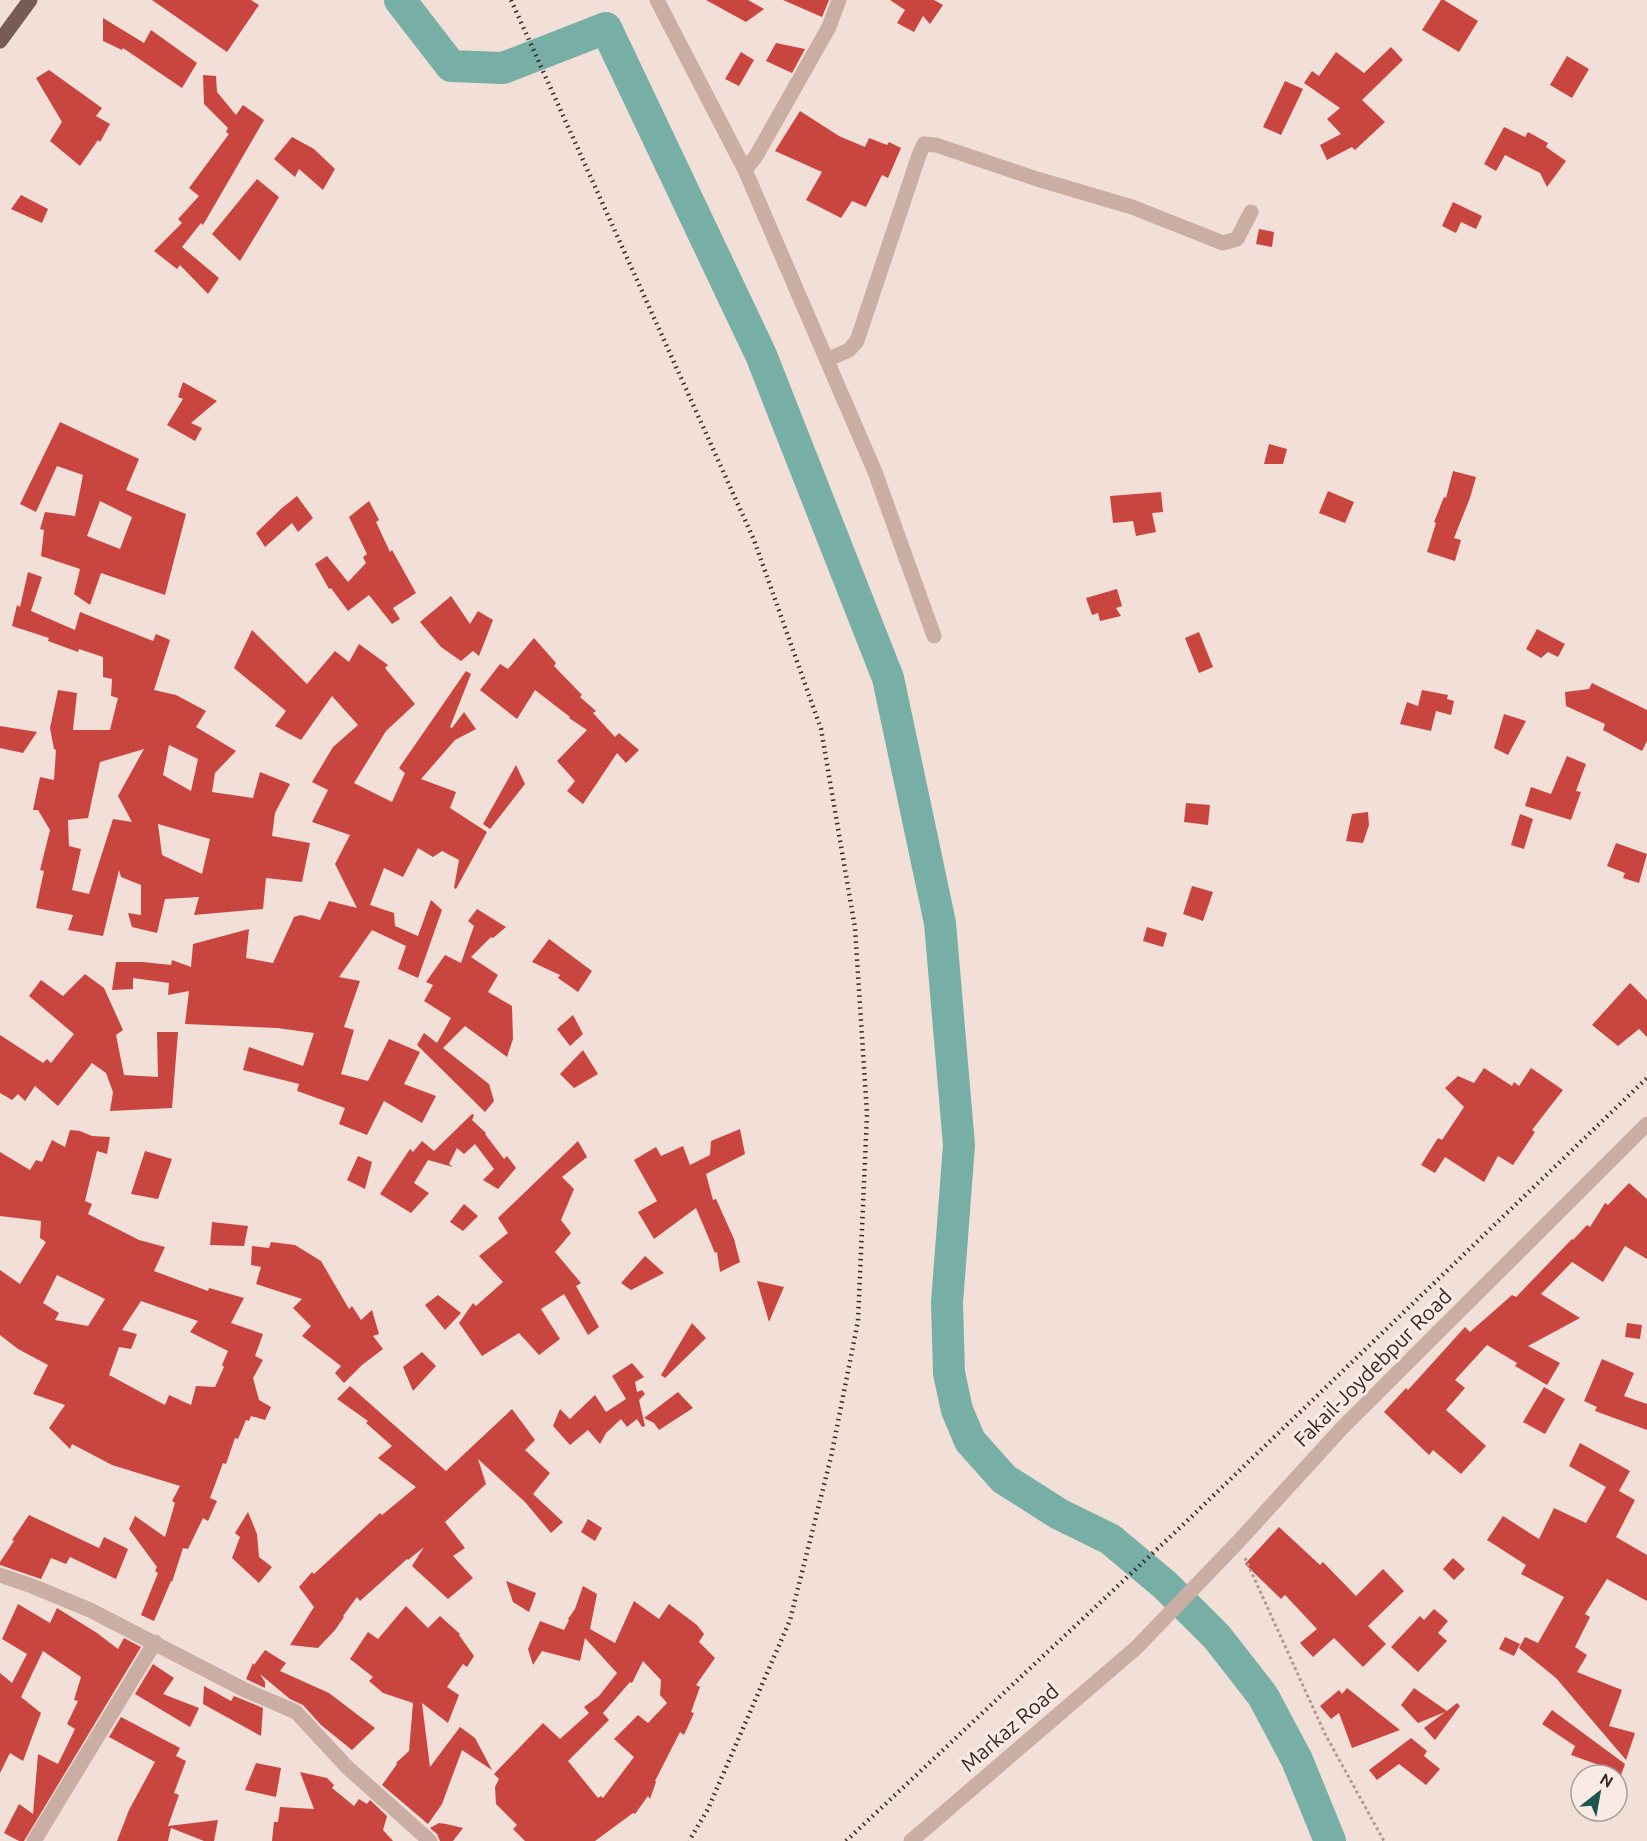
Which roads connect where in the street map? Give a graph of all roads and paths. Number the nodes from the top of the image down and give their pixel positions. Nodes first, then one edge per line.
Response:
1 (30, 0) edge
2 (657, 0) edge
3 (839, 0) edge
4 (0, 41) edge
5 (745, 170) junction
6 (1251, 212) dead end
7 (827, 360) junction
8 (934, 636) dead end
9 (1647, 1125) edge
10 (1238, 1542) junction
11 (0, 1575) edge
12 (155, 1642) junction
13 (1136, 1648) joint
14 (34, 1841) edge
15 (430, 1841) edge
16 (911, 1841) edge
17 (1384, 1841) edge

1 - 4 main road
2 - 5 street
3 - 5 street
5 - 7 street
6 - 7 street
7 - 8 street
9 - 10 street, Fakail-Joydebpur Road
10 - 13 street, Fakail-Joydebpur Road
10 - 17 path
11 - 12 street
12 - 14 street
12 - 15 street
13 - 16 street, Markaz Road

